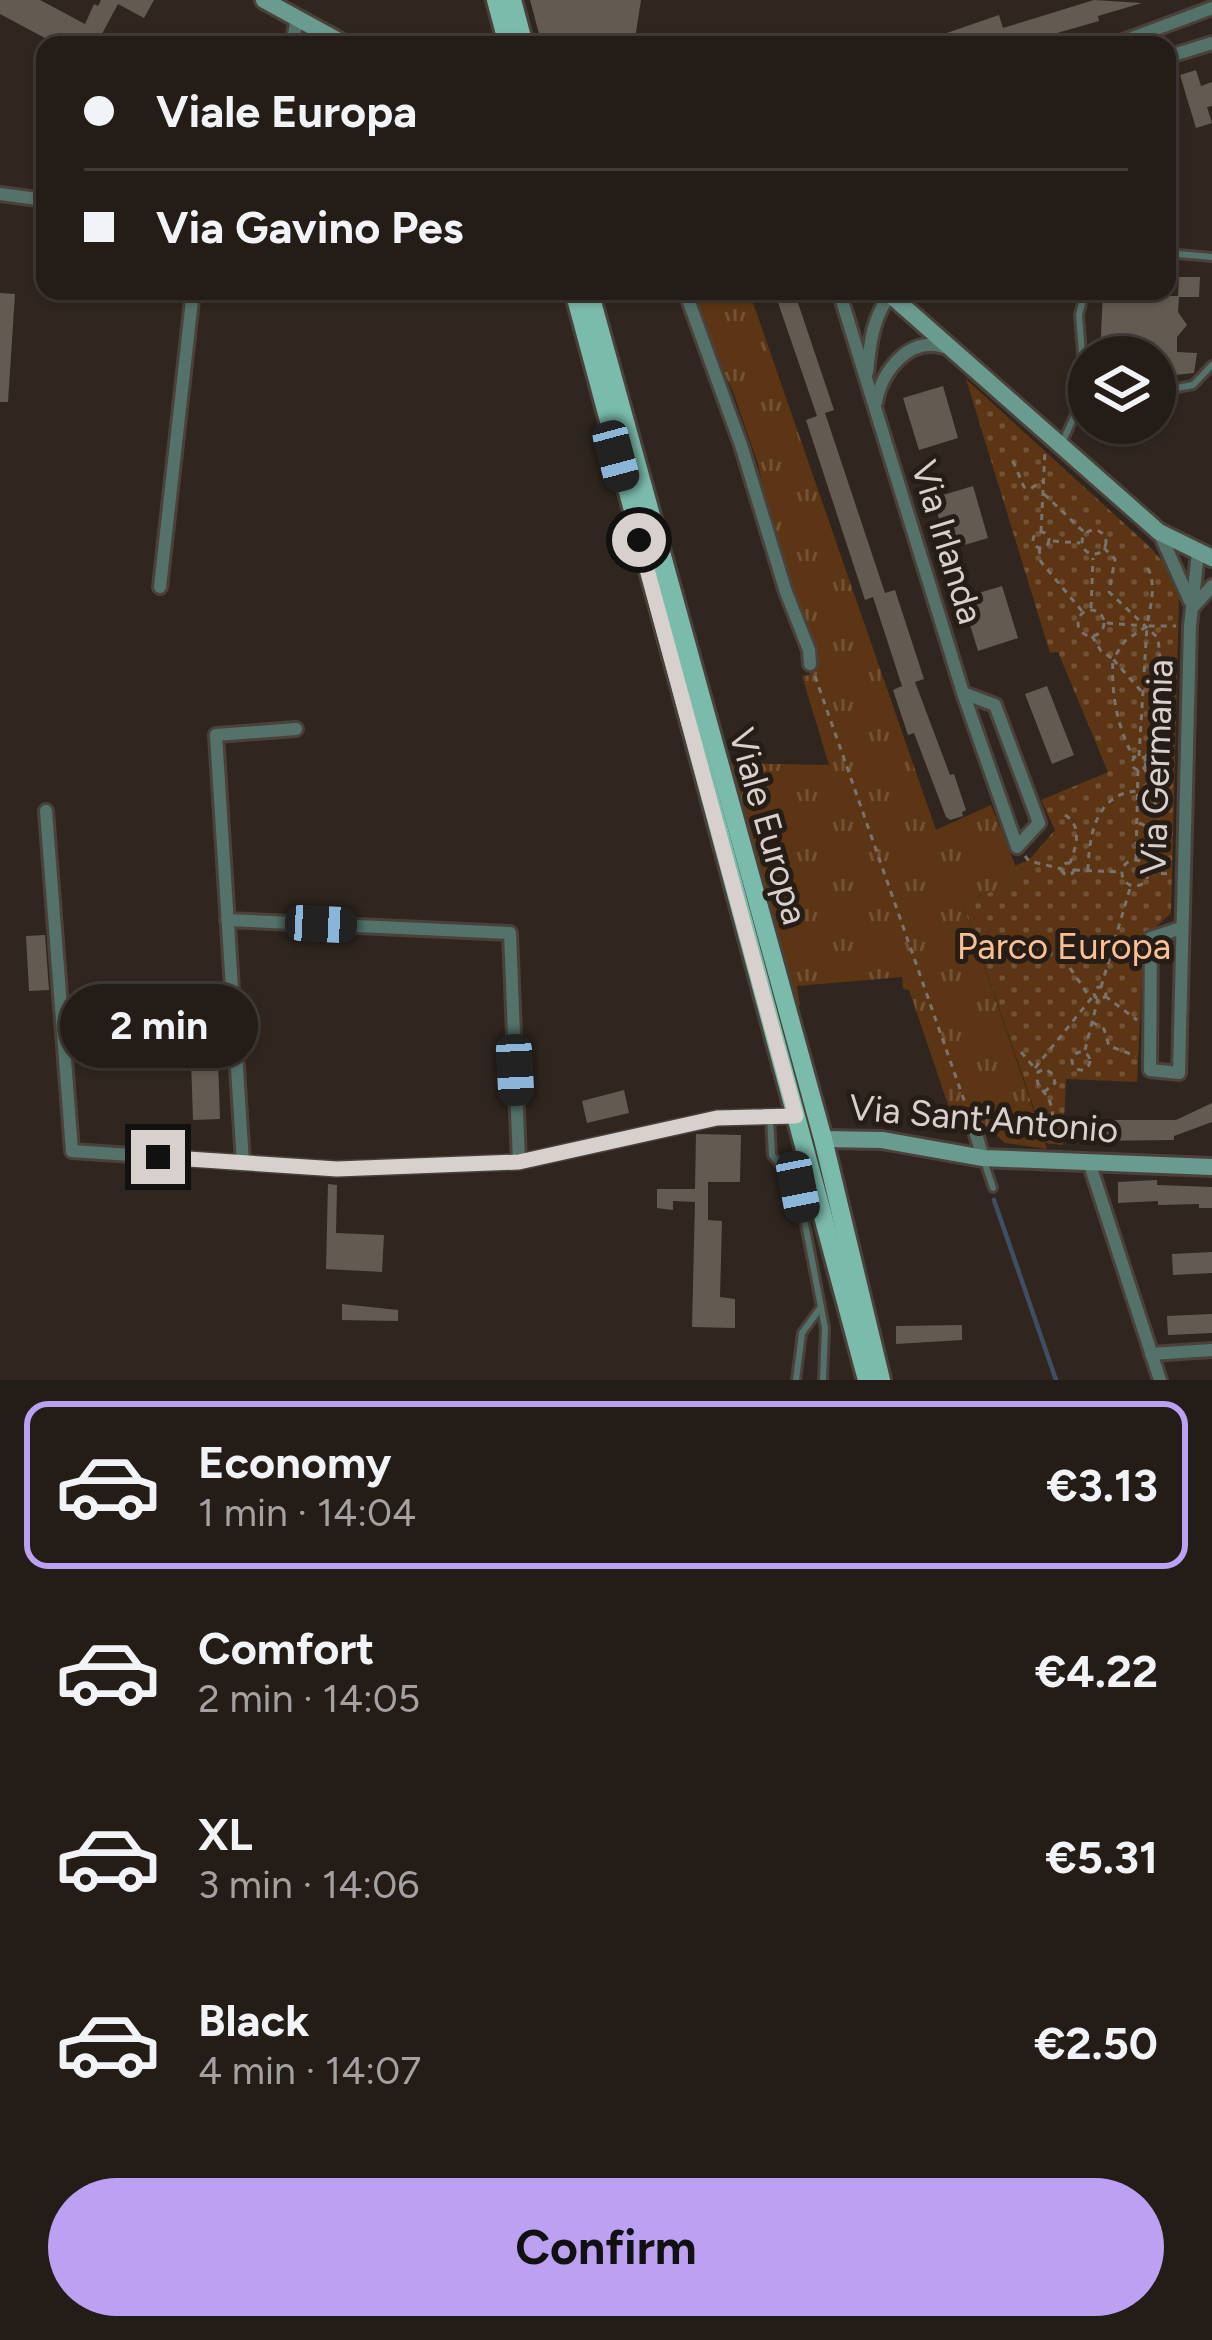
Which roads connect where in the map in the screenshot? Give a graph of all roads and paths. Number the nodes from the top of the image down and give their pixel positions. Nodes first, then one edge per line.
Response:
1 (264, 0) edge
2 (496, 0) edge
3 (512, 0) edge
4 (1212, 8) edge
5 (297, 19) junction
6 (294, 36) edge
7 (329, 36) edge
8 (506, 36) edge
9 (522, 36) edge
10 (1137, 36) edge
11 (1212, 43) edge
12 (1176, 54) edge
13 (0, 194) edge
14 (36, 199) edge
15 (1176, 253) edge
16 (1212, 257) edge
17 (193, 300) edge
18 (576, 300) edge
19 (591, 300) edge
20 (688, 300) edge
21 (841, 300) edge
22 (884, 300) edge
23 (898, 300) edge
24 (1082, 300) edge
25 (1081, 336) edge
26 (950, 349) junction
27 (1212, 365) edge
28 (866, 379) junction
29 (1176, 388) edge
30 (875, 410) junction
31 (1068, 427) edge
32 (1059, 444) junction
33 (1013, 461) dead end
34 (1043, 480) junction
35 (1042, 493) junction
36 (1041, 532) junction
37 (1159, 532) junction
38 (1085, 533) junction
39 (1049, 541) junction
40 (1082, 543) junction
41 (1039, 548) junction
42 (1105, 548) junction
43 (1093, 555) junction
44 (1205, 556) edge
45 (1146, 566) dead end
46 (160, 586) dead end
47 (1212, 586) edge
48 (1192, 608) junction
49 (1091, 610) junction
50 (1083, 613) junction
51 (1104, 622) junction
52 (1147, 626) junction
53 (1190, 626) junction
54 (1092, 636) junction
55 (1113, 658) junction
56 (810, 664) joint
57 (1162, 679) dead end
58 (1142, 692) junction
59 (963, 693) junction
60 (1176, 714) dead end
61 (296, 729) dead end
62 (1139, 758) junction
63 (1141, 768) junction
64 (1138, 791) junction
65 (46, 811) dead end
66 (1065, 815) dead end
67 (1137, 823) junction
68 (1153, 829) junction
69 (1017, 847) junction
70 (1157, 847) dead end
71 (1136, 860) junction
72 (1070, 863) junction
73 (1062, 868) junction
74 (1074, 870) junction
75 (1088, 870) junction
76 (1122, 872) junction
77 (1148, 873) junction
78 (1182, 876) junction
79 (1132, 885) junction
80 (227, 920) junction
81 (1181, 928) junction
82 (1070, 968) dead end
83 (1101, 987) junction
84 (1097, 997) junction
85 (1092, 1022) junction
86 (1150, 1026) junction
87 (1021, 1052) dead end
88 (1084, 1052) dead end
89 (1150, 1057) junction
90 (1037, 1070) junction
91 (1044, 1092) junction
92 (796, 1116) junction
93 (770, 1117) junction
94 (970, 1118) joint
95 (823, 1139) junction
96 (983, 1157) junction
97 (1063, 1160) junction
98 (243, 1162) junction
99 (519, 1162) junction
100 (1089, 1162) junction
101 (1212, 1167) edge
102 (993, 1188) dead end
103 (821, 1307) junction
104 (1212, 1350) edge
105 (1151, 1354) junction
106 (796, 1380) edge
107 (823, 1380) edge
108 (867, 1380) edge
109 (881, 1380) edge
110 (1160, 1380) edge

1 - 5 street
2 - 8 main road
3 - 9 main road
4 - 10 street
5 - 6 street
5 - 7 street
11 - 12 street
13 - 14 street
15 - 16 lane
17 - 46 street
18 - 92 main road, Viale Europa
19 - 95 main road, Viale Europa
20 - 56 street
21 - 28 street, Via Irlanda
22 - 28 street, Via Irlanda
23 - 26 street
24 - 25 lane
26 - 30 street
26 - 32 street
27 - 29 lane
28 - 30 street, Via Irlanda
30 - 59 street, Via Irlanda
31 - 32 lane
32 - 34 path
32 - 37 street
33 - 34 path
34 - 35 path
35 - 36 path
35 - 38 path
36 - 39 path
36 - 41 path
37 - 44 street
37 - 48 street, Via Germania
38 - 40 path
38 - 42 path
39 - 40 path
39 - 41 path
40 - 43 path
41 - 50 path
42 - 43 path
42 - 52 path
43 - 49 path
44 - 48 street, Via Germania
45 - 52 path
47 - 48 street, Via Germania
48 - 53 street, Via Germania
49 - 50 path
49 - 51 path
50 - 54 path
51 - 52 path
51 - 54 path
52 - 53 path
52 - 55 path
52 - 57 path
52 - 58 path
53 - 78 street, Via Germania
54 - 55 path
55 - 58 path
55 - 62 path
56 - 94 path
58 - 62 path
59 - 69 street, Via Irlanda
59 - 69 street
60 - 62 path
61 - 80 street
62 - 63 path
62 - 63 path
63 - 64 path
63 - 68 path
64 - 67 path
64 - 75 path
65 - 98 street
66 - 72 path
67 - 68 path
67 - 71 path
68 - 70 path
69 - 73 path
71 - 76 path
71 - 77 path
72 - 73 path
72 - 74 path
73 - 74 path
74 - 75 path
75 - 76 path
76 - 79 path
77 - 78 path
77 - 79 path
78 - 81 street, Via Germania
79 - 83 path
80 - 98 street
80 - 99 street
81 - 86 street, Via Germania
81 - 89 street, Via Germania
82 - 84 path
83 - 84 path
83 - 84 path
84 - 85 path
84 - 86 path
84 - 90 path
85 - 88 path
85 - 89 path
86 - 89 street, Via Germania
87 - 90 path
90 - 91 path
90 - 91 path
91 - 97 path
92 - 93 street
92 - 108 main road, Viale Europa
93 - 99 street
93 - 103 lane
94 - 96 street
95 - 96 street, Via Sant'Antonio
95 - 109 main road, Viale Europa
96 - 97 street, Via Sant'Antonio
96 - 102 lane
97 - 100 street, Via Sant'Antonio
98 - 99 street
100 - 101 street, Via Sant'Antonio
100 - 105 street
103 - 106 lane
103 - 107 lane
104 - 105 street
105 - 110 street

